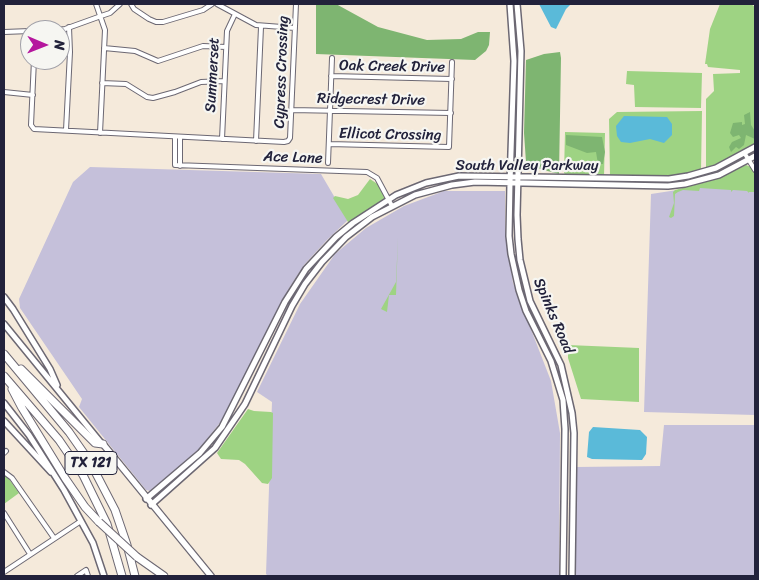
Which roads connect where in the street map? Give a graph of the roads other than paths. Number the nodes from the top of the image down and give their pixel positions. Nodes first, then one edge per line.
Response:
1 (96, 4) edge
2 (120, 4) edge
3 (131, 4) edge
4 (212, 4) edge
5 (217, 4) edge
6 (296, 4) edge
7 (510, 4) edge
8 (517, 4) edge
9 (235, 14) junction
10 (101, 16) junction
11 (70, 27) edge
12 (261, 27) junction
13 (294, 28) junction
14 (20, 31) edge
15 (4, 32) edge
16 (226, 47) junction
17 (104, 48) junction
18 (332, 58) dead end
19 (452, 62) dead end
20 (34, 70) edge
21 (69, 70) edge
22 (331, 76) junction
23 (452, 80) junction
24 (224, 81) junction
25 (102, 83) junction
26 (513, 84) junction
27 (521, 85) junction
28 (4, 92) edge
29 (33, 95) junction
30 (291, 110) junction
31 (330, 111) junction
32 (451, 114) junction
33 (66, 130) junction
34 (100, 133) junction
35 (175, 137) junction
36 (180, 137) junction
37 (222, 139) junction
38 (256, 140) junction
39 (329, 144) junction
40 (755, 147) edge
41 (745, 154) junction
42 (755, 156) edge
43 (748, 160) junction
44 (328, 163) dead end
45 (177, 166) junction
46 (755, 170) edge
47 (510, 176) junction
48 (519, 176) junction
49 (606, 178) junction
50 (669, 179) junction
51 (510, 183) junction
52 (518, 183) junction
53 (606, 186) junction
54 (668, 186) junction
55 (388, 200) junction
56 (392, 206) junction
57 (316, 258) junction
58 (322, 262) junction
59 (4, 297) edge
60 (4, 324) edge
61 (546, 334) junction
62 (539, 338) junction
63 (4, 352) edge
64 (6, 379) edge
65 (61, 392) junction
66 (236, 399) junction
67 (569, 399) junction
68 (563, 400) junction
69 (4, 403) edge
70 (245, 404) junction
71 (4, 421) edge
72 (103, 444) junction
73 (4, 472) edge
74 (56, 478) junction
75 (146, 499) junction
76 (151, 505) junction
77 (4, 513) edge
78 (81, 521) junction
79 (54, 538) junction
80 (30, 554) junction
81 (4, 572) edge
82 (77, 576) edge
83 (88, 576) edge
84 (104, 576) edge
85 (122, 576) edge
86 (135, 576) edge
87 (164, 576) edge
88 (211, 576) edge
89 (563, 576) edge
90 (572, 576) edge

1 - 10 street
2 - 10 street
3 - 4 street
5 - 9 street
6 - 13 street, Cypress Crossing
7 - 26 main road, Spinks Road
8 - 27 main road, Spinks Road
9 - 12 street
9 - 16 street, Summerset
10 - 11 street
10 - 17 street
12 - 13 street
12 - 38 street
13 - 30 street, Cypress Crossing
14 - 15 street
16 - 17 street
16 - 24 street, Summerset
17 - 25 street
18 - 22 street
19 - 23 street
20 - 29 street
21 - 33 street
22 - 23 street, Oak Creek Drive
22 - 31 street
23 - 32 street
24 - 25 street
24 - 37 street, Summerset
25 - 34 street
26 - 27 main road
26 - 47 main road, Spinks Road
27 - 48 main road, Spinks Road
28 - 29 street
29 - 33 street
30 - 31 street, Ridgecrest Drive
30 - 38 street, Cypress Crossing
31 - 32 street, Ridgecrest Drive
31 - 39 street
32 - 39 street, Ellicot Crossing
33 - 34 street
34 - 35 street
35 - 36 street
35 - 45 street
36 - 37 street
36 - 45 street
37 - 38 street
39 - 44 street
40 - 41 main road, South Valley Parkway
41 - 43 street
41 - 50 main road, South Valley Parkway
42 - 43 main road, South Valley Parkway
43 - 46 street
43 - 54 main road, South Valley Parkway
45 - 55 street, Ace Lane
47 - 48 main road, South Valley Parkway
47 - 51 main road, Spinks Road
47 - 55 main road, South Valley Parkway
48 - 49 main road, South Valley Parkway
48 - 52 main road, Spinks Road
49 - 50 main road, South Valley Parkway
49 - 53 main road
50 - 54 main road
51 - 52 main road, South Valley Parkway
51 - 56 main road, South Valley Parkway
51 - 62 main road, Spinks Road
52 - 53 main road, South Valley Parkway
52 - 61 main road, Spinks Road
53 - 54 main road, South Valley Parkway
55 - 56 street, Ace Lane
55 - 57 main road, South Valley Parkway
56 - 58 main road, South Valley Parkway
57 - 58 main road
57 - 66 main road, South Valley Parkway
58 - 70 main road, South Valley Parkway
59 - 65 main road
60 - 65 main road
61 - 62 main road
61 - 67 main road, Spinks Road
62 - 68 main road, Spinks Road
63 - 72 highway
63 - 86 highway, TX 121
64 - 85 highway, TX 121
64 - 87 highway, bridge
65 - 72 main road
66 - 70 main road
66 - 75 main road, South Valley Parkway
67 - 68 main road
67 - 90 main road, Spinks Road
68 - 89 main road, Spinks Road
69 - 74 main road
70 - 76 main road, South Valley Parkway
71 - 74 main road
72 - 75 main road
73 - 79 street
74 - 78 main road
75 - 76 main road
76 - 88 main road
77 - 80 street
78 - 79 street
78 - 84 main road
79 - 80 street
80 - 81 street
82 - 83 street

